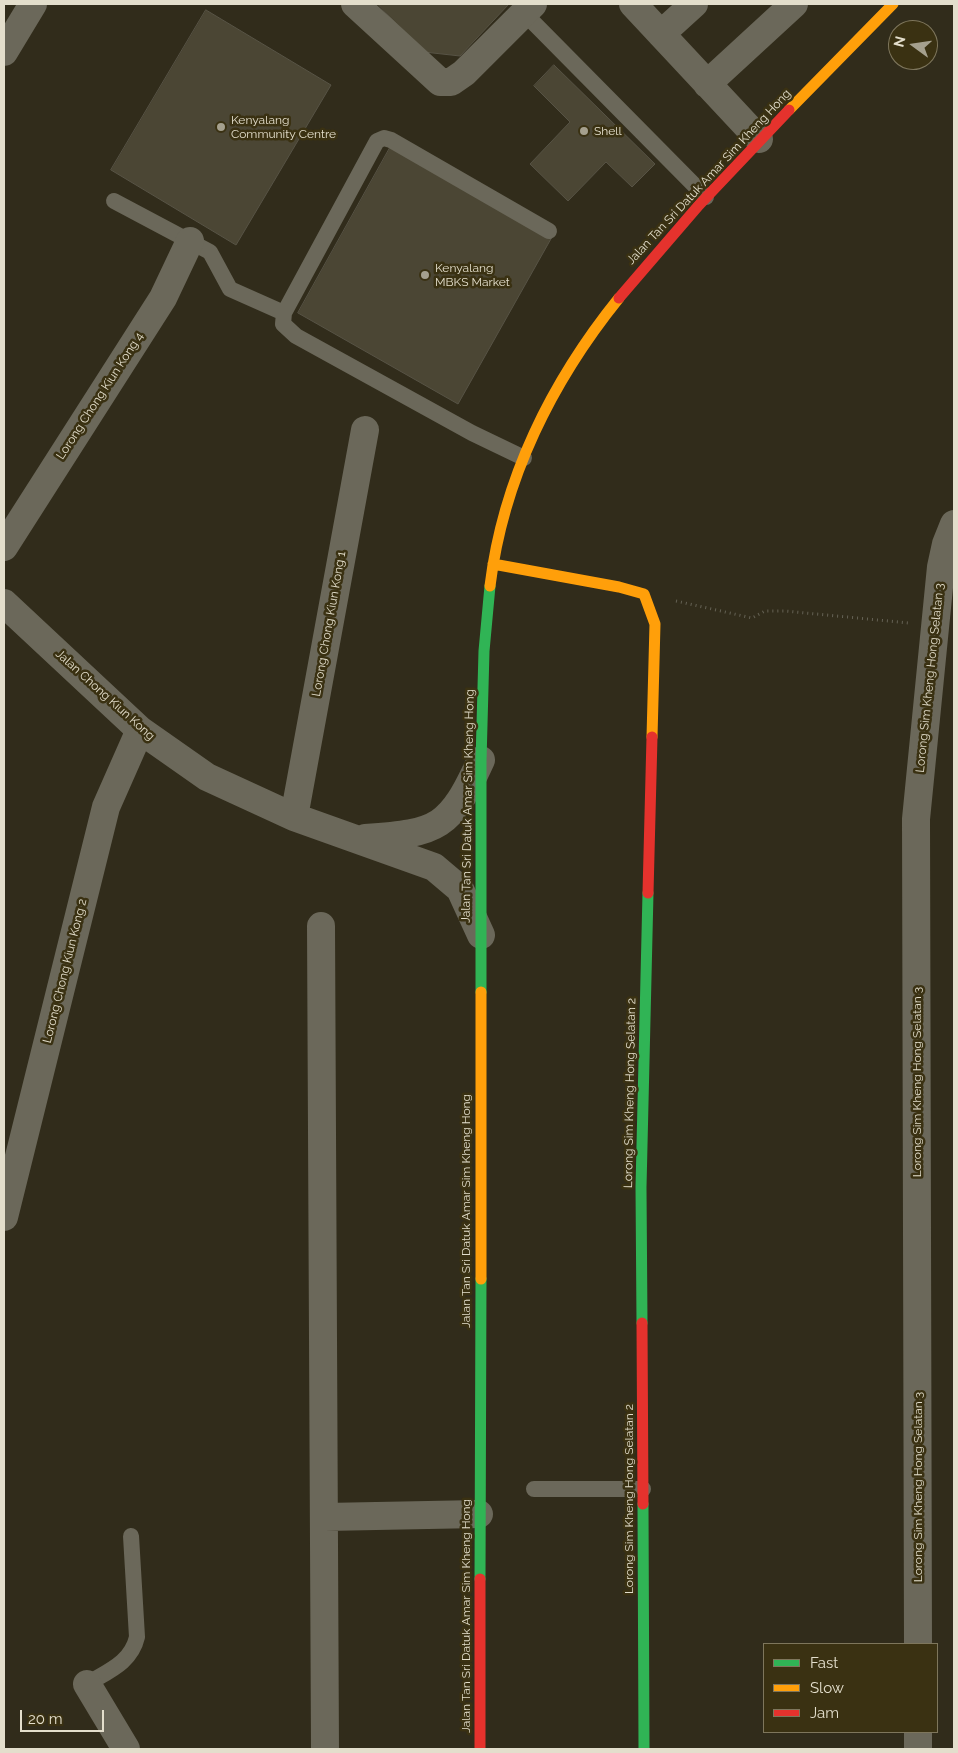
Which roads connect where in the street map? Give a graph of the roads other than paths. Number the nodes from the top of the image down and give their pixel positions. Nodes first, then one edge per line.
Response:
1 (33, 4) edge
2 (355, 4) edge
3 (632, 4) edge
4 (694, 4) edge
5 (794, 4) edge
6 (893, 4) edge
7 (528, 8) edge
8 (660, 34) junction
9 (4, 52) edge
10 (707, 84) junction
11 (760, 139) junction
12 (706, 197) junction
13 (114, 201) dead end
14 (549, 231) dead end
15 (190, 241) junction
16 (284, 313) junction
17 (364, 430) dead end
18 (524, 458) junction
19 (954, 524) edge
20 (4, 547) edge
21 (493, 564) junction
22 (946, 592) edge
23 (5, 607) edge
24 (140, 730) junction
25 (480, 760) junction
26 (294, 817) junction
27 (351, 839) junction
28 (321, 926) dead end
29 (481, 934) junction
30 (4, 1216) edge
31 (534, 1489) dead end
32 (642, 1489) junction
33 (479, 1514) junction
34 (324, 1517) junction
35 (131, 1536) dead end
36 (918, 1643) edge
37 (87, 1684) joint
38 (918, 1733) edge
39 (126, 1749) edge
40 (325, 1749) edge
41 (480, 1749) edge
42 (644, 1749) edge
43 (918, 1749) edge

1 - 9 street
2 - 7 street
3 - 8 street
4 - 8 street
5 - 10 street
6 - 11 street, Jalan Tan Sri Datuk Amar Sim Kheng Hong
7 - 12 lane
8 - 10 street
10 - 11 street
11 - 12 street, Jalan Tan Sri Datuk Amar Sim Kheng Hong
12 - 18 street, Jalan Tan Sri Datuk Amar Sim Kheng Hong
13 - 15 lane
14 - 16 lane
15 - 16 lane
15 - 20 street, Lorong Chong Kiun Kong 4
16 - 18 lane
17 - 26 street, Lorong Chong Kiun Kong 1
18 - 21 street, Jalan Tan Sri Datuk Amar Sim Kheng Hong
19 - 22 street, Lorong Sim Kheng Hong Selatan 3
21 - 25 street, Jalan Tan Sri Datuk Amar Sim Kheng Hong
21 - 32 street, Lorong Sim Kheng Hong Selatan 2
22 - 36 street, Lorong Sim Kheng Hong Selatan 3
23 - 24 street, Jalan Chong Kiun Kong
24 - 26 street, Jalan Chong Kiun Kong
24 - 30 street, Lorong Chong Kiun Kong 2
25 - 27 street, Jalan Chong Kiun Kong
25 - 29 street, Jalan Tan Sri Datuk Amar Sim Kheng Hong
26 - 27 street, Jalan Chong Kiun Kong
27 - 29 street, Jalan Chong Kiun Kong
28 - 34 street
29 - 33 street, Jalan Tan Sri Datuk Amar Sim Kheng Hong
31 - 32 lane
32 - 42 street, Lorong Sim Kheng Hong Selatan 2
33 - 34 street
33 - 41 street, Jalan Tan Sri Datuk Amar Sim Kheng Hong
34 - 40 street
35 - 37 lane
37 - 39 street
38 - 43 street

